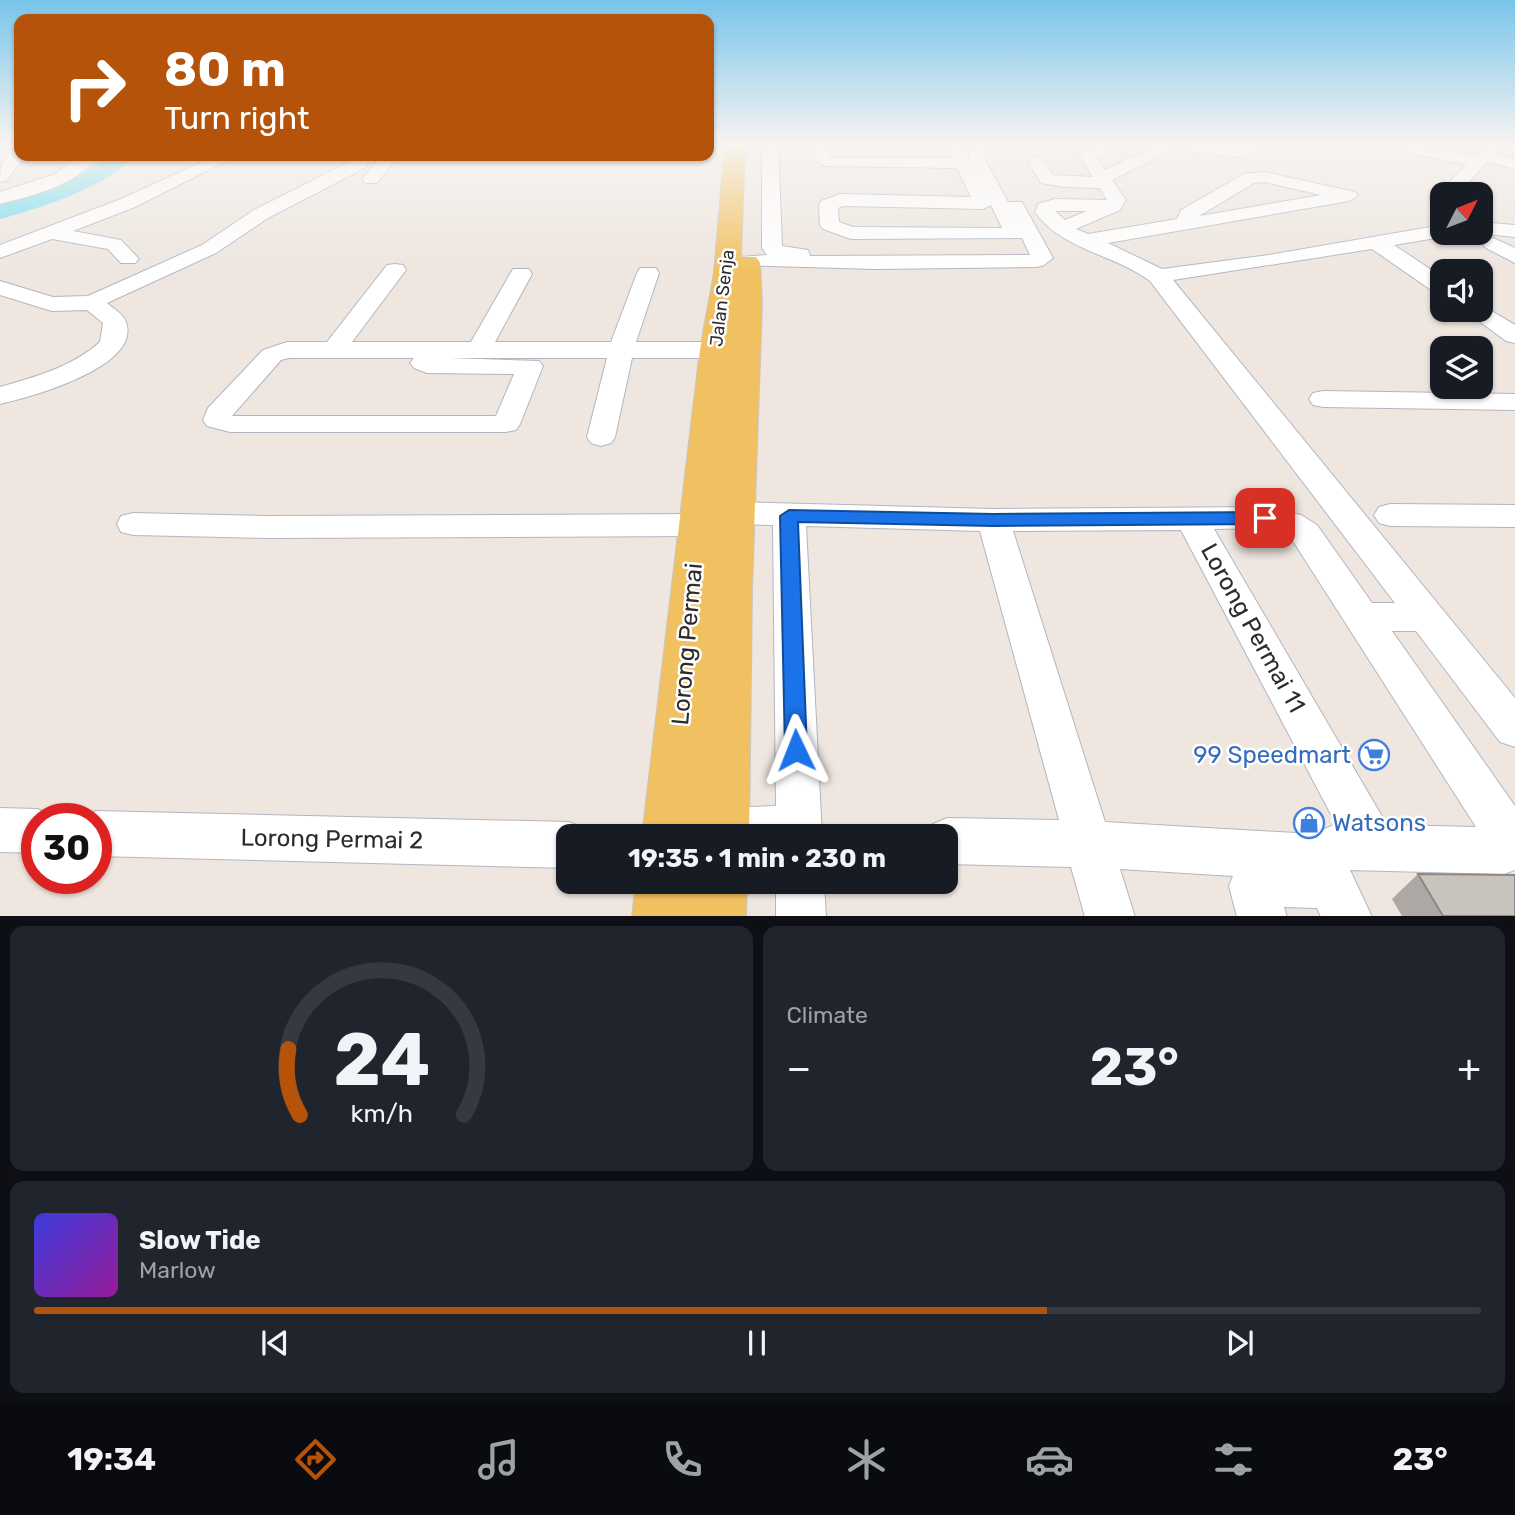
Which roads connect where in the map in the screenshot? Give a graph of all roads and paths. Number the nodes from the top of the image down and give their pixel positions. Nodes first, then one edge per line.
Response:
1 (37, 186) edge
2 (170, 186) edge
3 (316, 186) edge
4 (732, 186) edge
5 (750, 186) edge
6 (771, 186) edge
7 (824, 186) edge
8 (859, 186) edge
9 (886, 186) edge
10 (982, 186) edge
11 (991, 186) edge
12 (1002, 186) edge
13 (1076, 186) edge
14 (1106, 186) edge
15 (1122, 186) edge
16 (1237, 186) edge
17 (1303, 186) edge
18 (1112, 195) junction
19 (0, 198) edge
20 (1179, 223) junction
21 (1515, 231) edge
22 (51, 233) junction
23 (1430, 233) edge
24 (1074, 234) junction
25 (1493, 235) edge
26 (1493, 240) edge
27 (1378, 244) junction
28 (0, 252) edge
29 (834, 254) junction
30 (1515, 257) edge
31 (128, 259) dead end
32 (747, 261) junction
33 (1007, 262) junction
34 (395, 270) dead end
35 (522, 274) dead end
36 (648, 274) dead end
37 (1158, 276) junction
38 (1430, 279) edge
39 (0, 288) edge
40 (93, 303) junction
41 (1493, 311) edge
42 (1515, 312) edge
43 (1493, 321) edge
44 (1515, 336) edge
45 (715, 350) junction
46 (333, 351) junction
47 (431, 351) junction
48 (478, 351) junction
49 (621, 351) junction
50 (383, 364) dead end
51 (264, 365) junction
52 (0, 396) edge
53 (1323, 399) dead end
54 (1515, 402) edge
55 (600, 437) dead end
56 (721, 452) junction
57 (1390, 515) dead end
58 (789, 516) junction
59 (1515, 516) edge
60 (716, 519) junction
61 (1192, 519) junction
62 (993, 520) junction
63 (133, 524) dead end
64 (1362, 617) junction
65 (1429, 617) junction
66 (1515, 729) edge
67 (672, 824) edge
68 (719, 824) edge
69 (799, 824) edge
70 (0, 830) edge
71 (21, 831) edge
72 (112, 833) edge
73 (958, 841) edge
74 (1089, 844) junction
75 (556, 845) edge
76 (1374, 848) junction
77 (1509, 854) edge
78 (1332, 886) edge
79 (665, 894) edge
80 (716, 894) edge
81 (800, 894) edge
82 (663, 916) edge
83 (715, 916) edge
84 (801, 916) edge
85 (1110, 916) edge
86 (1262, 916) edge

1 - 19 street
2 - 22 street
3 - 40 street
4 - 45 main road, Jalan Senja
5 - 32 main road, Jalan Senja
6 - 29 street
7 - 29 street
8 - 11 street
9 - 10 street
12 - 33 street
13 - 18 street
14 - 18 street
15 - 18 street
16 - 20 street
17 - 20 street
18 - 20 street
18 - 24 street
20 - 24 street
21 - 25 street
22 - 28 street
22 - 31 street
23 - 27 street
24 - 37 street
26 - 30 street
27 - 37 street
27 - 38 street
29 - 33 street
32 - 33 street
32 - 56 main road, Jalan Senja
34 - 46 street
35 - 48 street
36 - 49 street
37 - 65 street
39 - 40 street
40 - 52 street
41 - 42 street
43 - 44 street
45 - 49 street
45 - 56 main road, Jalan Senja
46 - 47 street
46 - 51 street
47 - 48 street
47 - 51 street
48 - 49 street
49 - 55 street
50 - 51 street
53 - 54 street
56 - 60 main road, Lorong Permai
57 - 59 street
58 - 60 street
58 - 62 street
58 - 69 street
60 - 63 street
60 - 67 main road, Lorong Permai
60 - 68 main road, Lorong Permai
61 - 62 street
61 - 64 street
61 - 76 street, Lorong Permai 11
62 - 74 street
64 - 65 street
64 - 77 street
65 - 66 street
70 - 71 street
72 - 75 street, Lorong Permai 2
73 - 74 street
74 - 78 street
74 - 85 street
76 - 77 street
76 - 78 street
78 - 86 street
79 - 82 main road
80 - 83 main road, Lorong Permai
81 - 84 street

